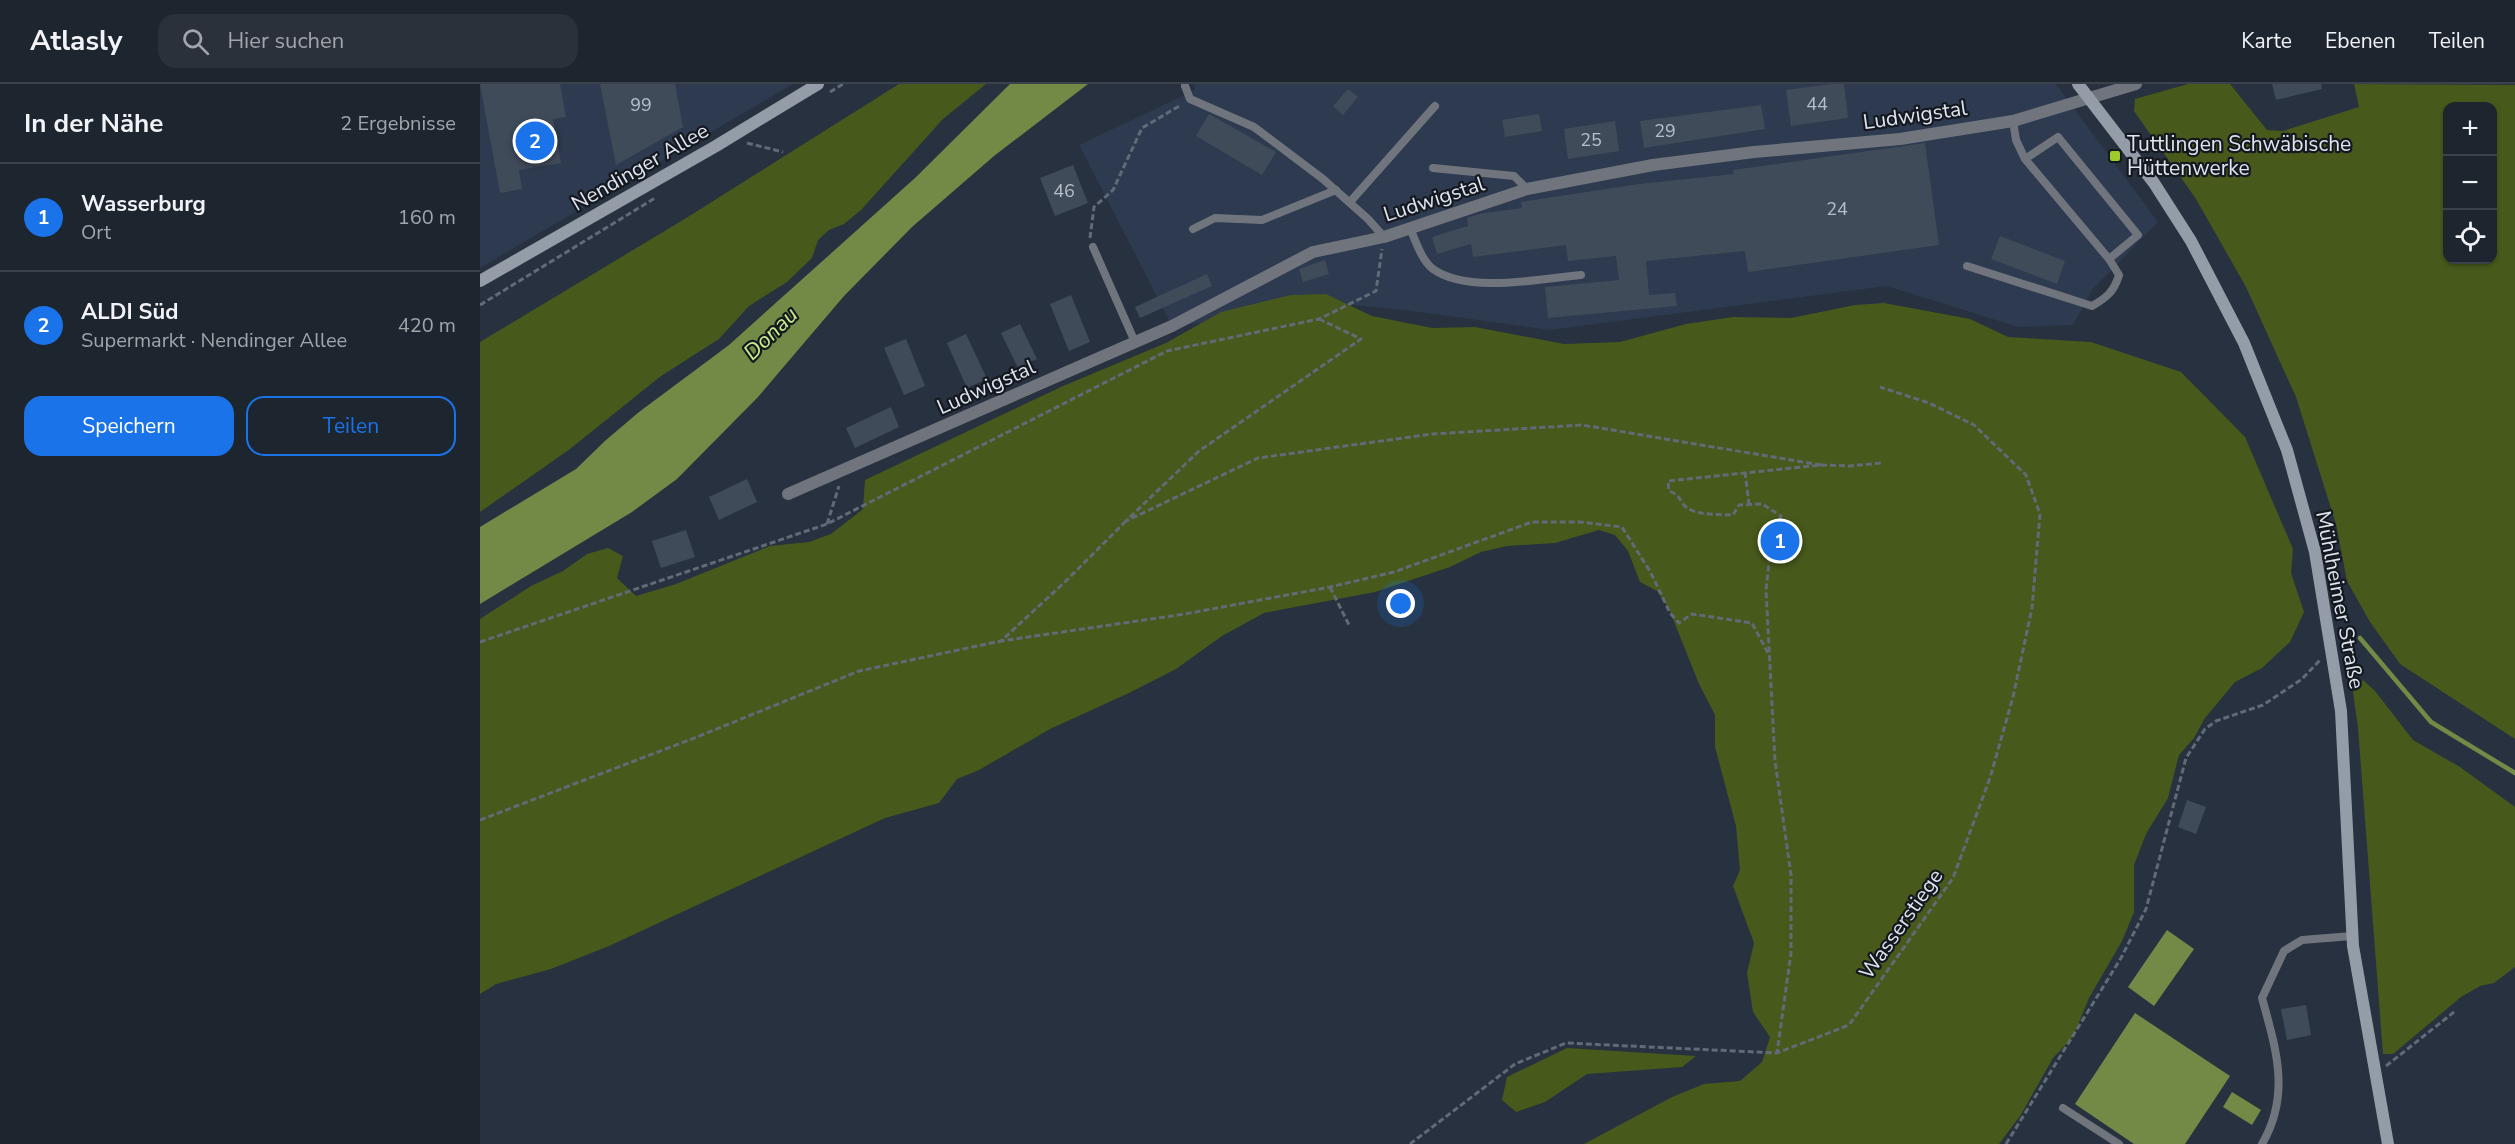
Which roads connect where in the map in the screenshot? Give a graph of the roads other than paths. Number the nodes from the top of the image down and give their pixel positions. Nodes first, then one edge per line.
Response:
1 (819, 84) edge
2 (2078, 84) edge
3 (2136, 84) edge
4 (1185, 86) dead end
5 (2089, 96) junction
6 (1435, 106) dead end
7 (2013, 121) junction
8 (2025, 159) junction
9 (1433, 168) dead end
10 (1527, 189) junction
11 (1336, 190) junction
12 (1350, 202) junction
13 (1410, 228) junction
14 (1193, 229) dead end
15 (1384, 237) junction
16 (1093, 247) road end
17 (2109, 260) junction
18 (1967, 266) dead end
19 (1581, 275) dead end
20 (480, 281) edge
21 (1134, 342) junction
22 (788, 494) dead end
23 (2352, 936) junction
24 (2062, 1108) dead end
25 (2119, 1144) edge
26 (2262, 1144) edge
27 (2388, 1144) edge

1 - 20 main road, Nendinger Allee
2 - 5 main road, Mühlheimer Straße
3 - 5 street, Ludwigstal
4 - 11 lane
5 - 7 street, Ludwigstal
5 - 23 main road, Mühlheimer Straße
6 - 12 lane
7 - 8 lane
7 - 10 street, Ludwigstal
8 - 17 lane
8 - 17 lane
9 - 10 lane
10 - 13 street, Ludwigstal
11 - 12 lane
11 - 14 lane
12 - 15 lane
13 - 15 street, Ludwigstal
13 - 19 lane
15 - 21 street, Ludwigstal
16 - 21 lane
17 - 18 lane
21 - 22 street, Ludwigstal
23 - 26 lane
23 - 27 main road, Mühlheimer Straße
24 - 25 lane

